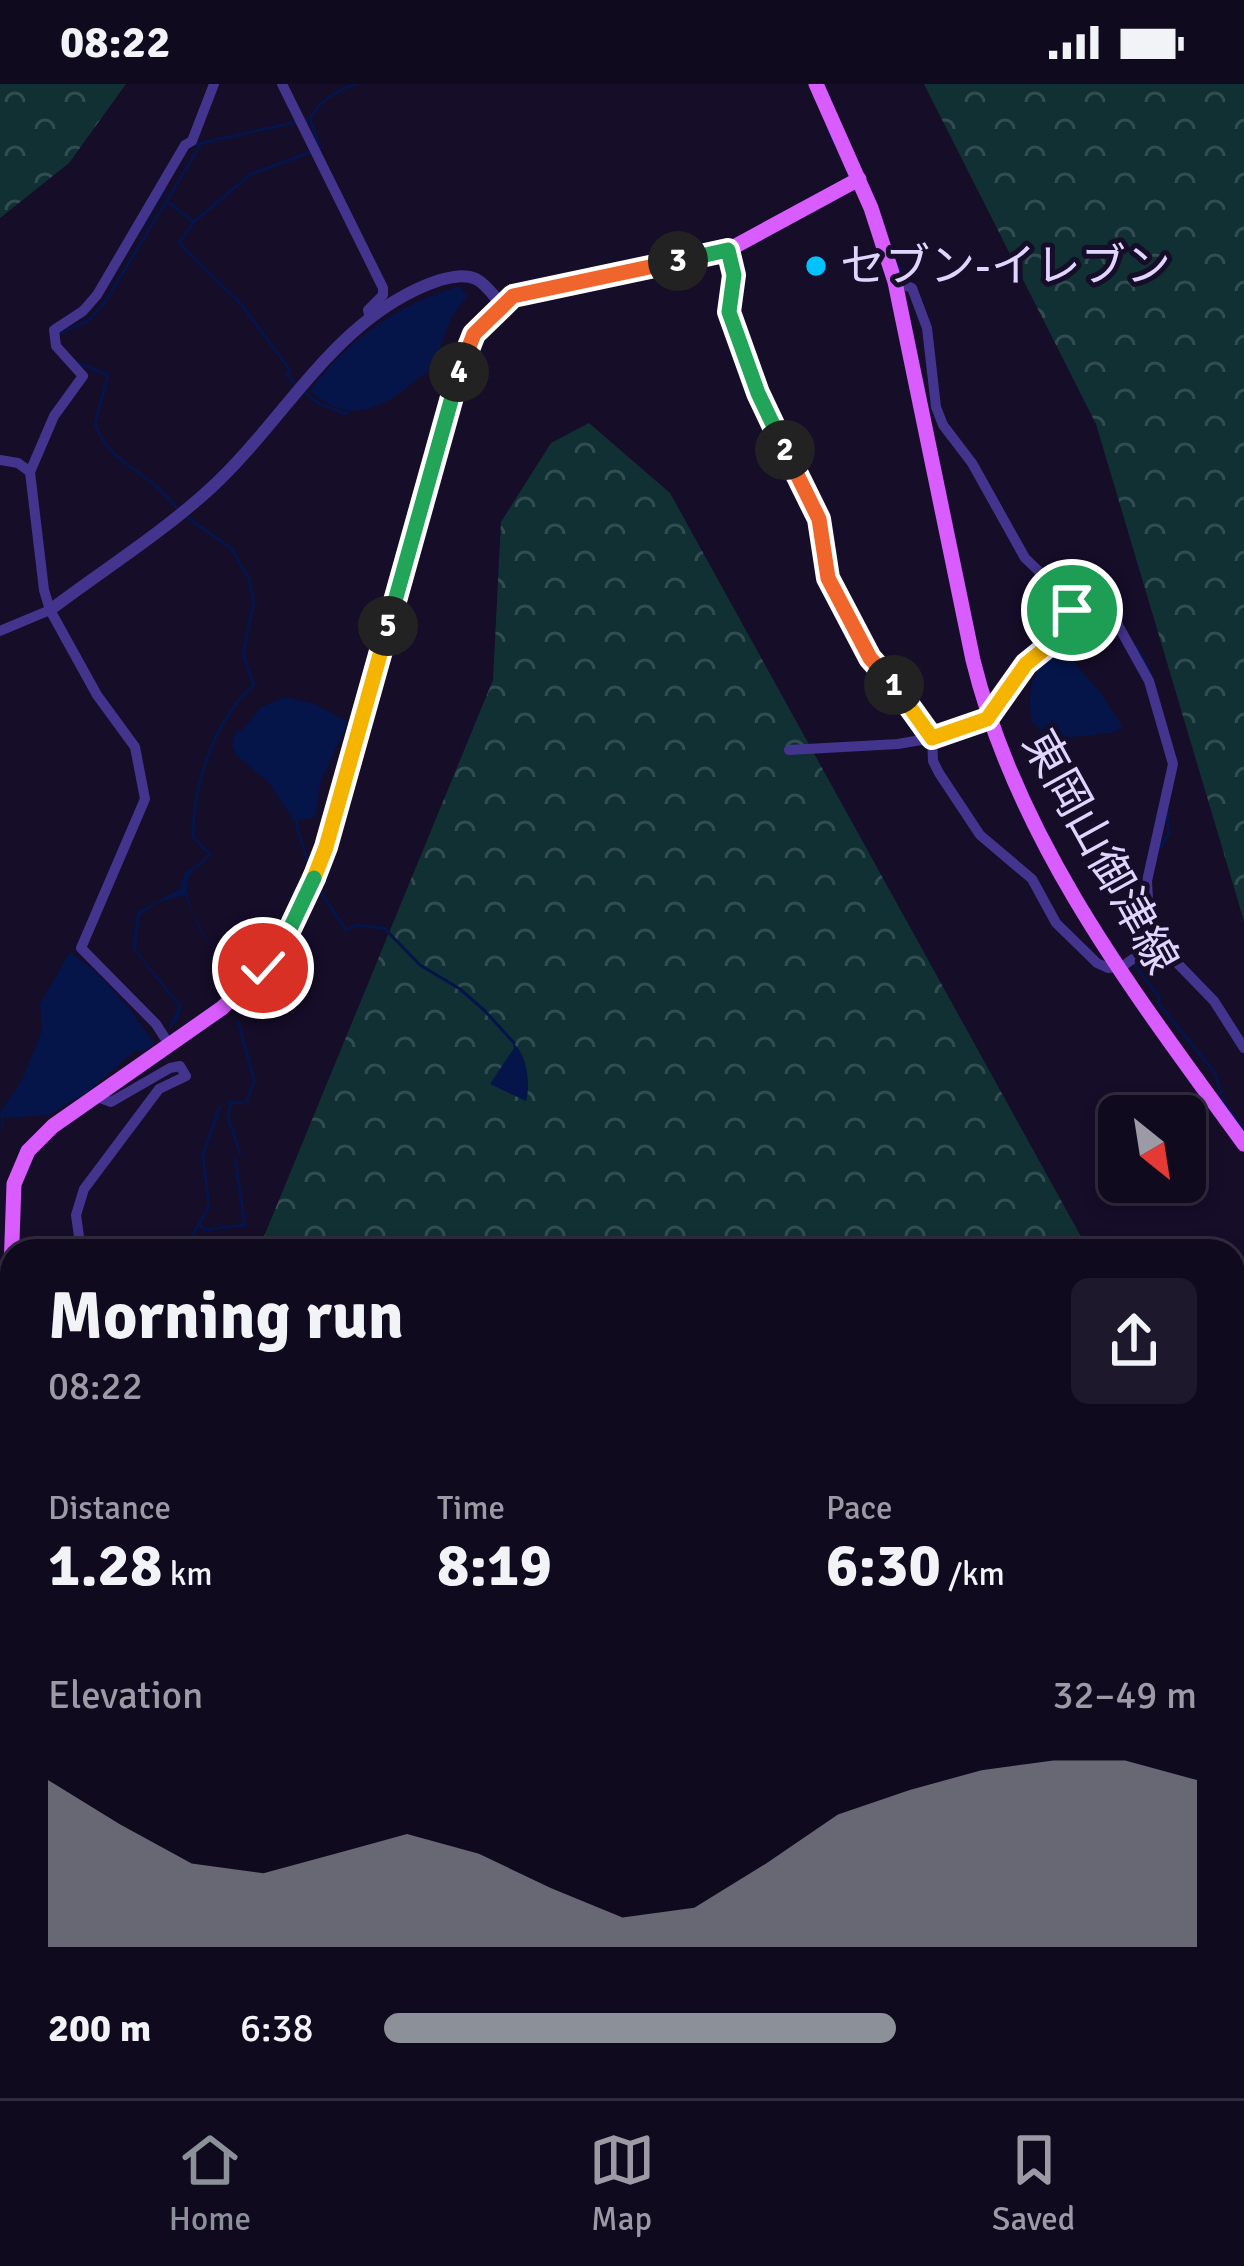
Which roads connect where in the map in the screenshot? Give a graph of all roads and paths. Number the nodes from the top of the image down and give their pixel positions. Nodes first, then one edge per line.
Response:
1 (214, 84) edge
2 (282, 84) edge
3 (816, 84) edge
4 (859, 179) junction
5 (728, 250) junction
6 (895, 282) junction
7 (502, 305) junction
8 (370, 318) junction
9 (0, 460) edge
10 (30, 472) junction
11 (1073, 604) junction
12 (50, 610) junction
13 (0, 631) edge
14 (987, 719) junction
15 (932, 738) junction
16 (790, 750) dead end
17 (1153, 938) junction
18 (1127, 963) junction
19 (170, 1046) junction
20 (1244, 1048) edge
21 (98, 1097) junction
22 (1244, 1144) edge
23 (12, 1239) edge
24 (79, 1239) edge

1 - 10 street
2 - 8 street
3 - 4 main road, 東岡山御津線
4 - 5 main road
4 - 6 main road, 東岡山御津線
5 - 7 main road
5 - 15 street
6 - 11 street
6 - 14 main road, 東岡山御津線
7 - 8 street
7 - 19 main road
8 - 12 street
9 - 10 street
10 - 12 street
11 - 14 street
11 - 17 street
12 - 13 street
12 - 19 street
14 - 15 street
14 - 18 main road, 東岡山御津線
15 - 16 street
15 - 18 street
17 - 18 street
17 - 20 street
18 - 22 main road, 東岡山御津線
19 - 21 main road
21 - 23 main road
21 - 24 street

